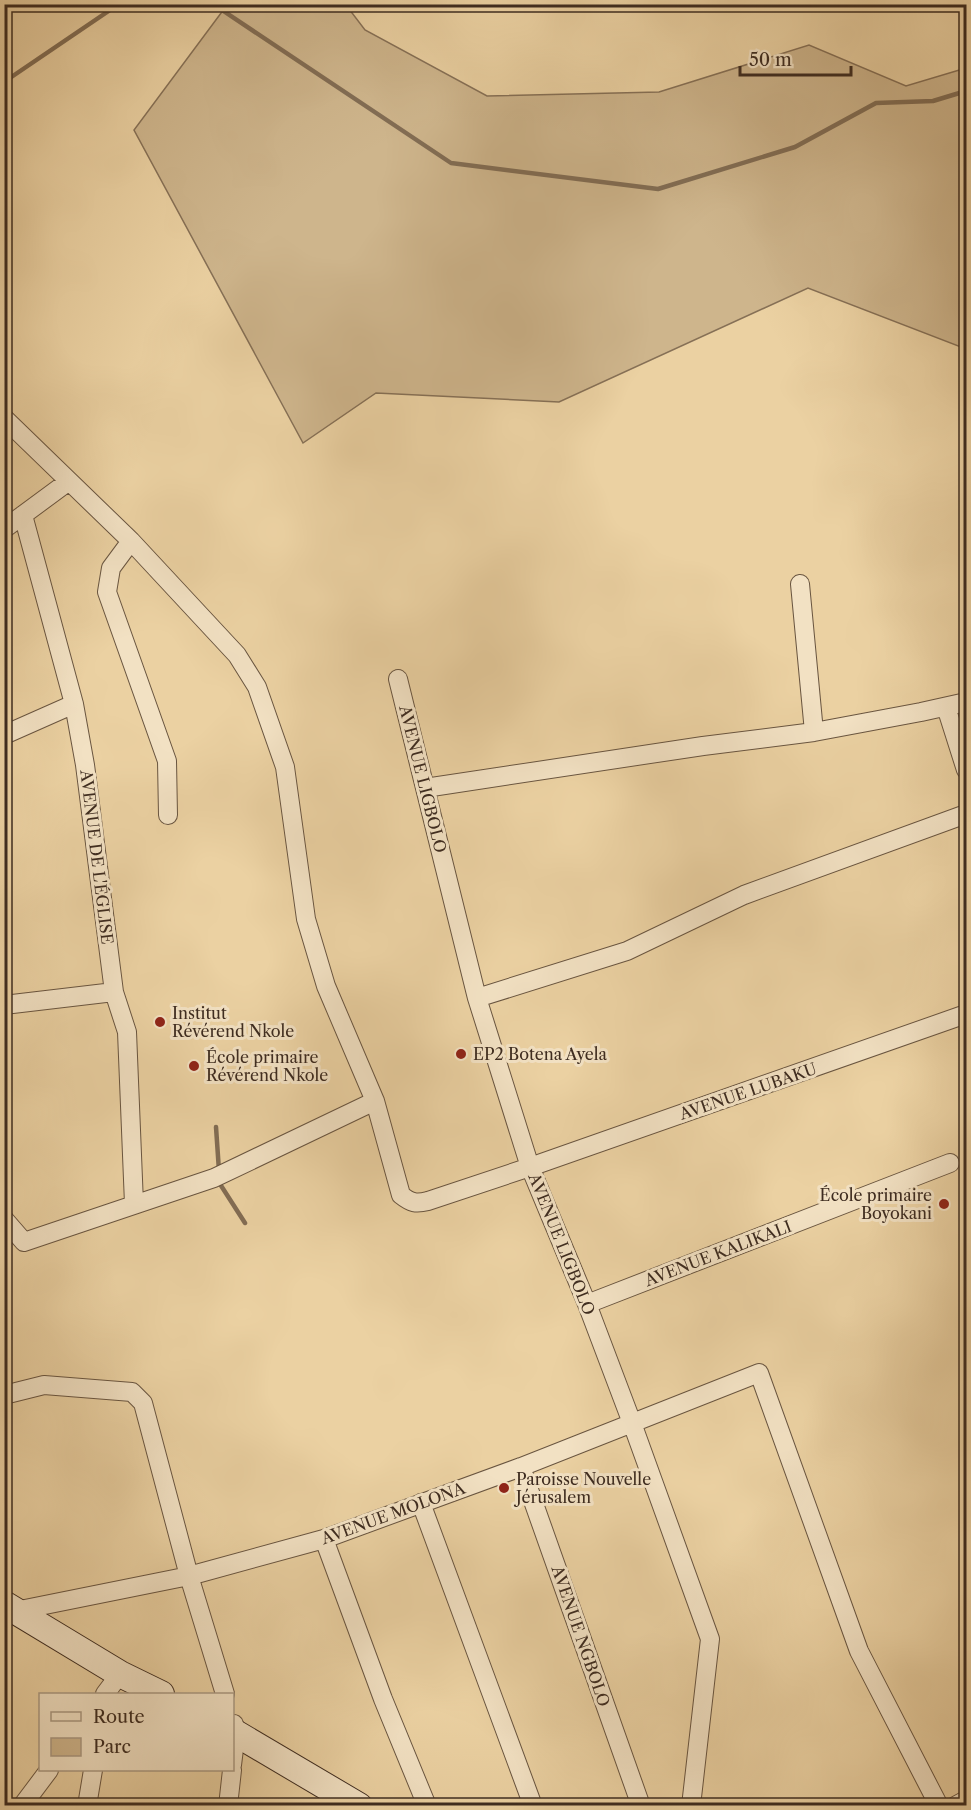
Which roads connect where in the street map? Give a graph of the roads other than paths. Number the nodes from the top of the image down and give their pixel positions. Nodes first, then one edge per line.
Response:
1 (4, 418) edge
2 (69, 481) junction
3 (23, 515) junction
4 (4, 529) edge
5 (131, 541) junction
6 (800, 584) dead end
7 (398, 679) dead end
8 (966, 702) edge
9 (74, 704) junction
10 (946, 707) junction
11 (814, 732) junction
12 (4, 735) edge
13 (966, 770) edge
14 (425, 788) junction
15 (966, 814) edge
16 (168, 815) dead end
17 (114, 992) junction
18 (477, 998) junction
19 (4, 1005) edge
20 (966, 1014) edge
21 (375, 1101) junction
22 (950, 1163) dead end
23 (530, 1167) junction
24 (134, 1204) junction
25 (4, 1219) edge
26 (587, 1304) junction
27 (4, 1395) edge
28 (632, 1423) junction
29 (521, 1467) junction
30 (421, 1503) junction
31 (324, 1539) junction
32 (189, 1576) junction
33 (10, 1607) edge
34 (120, 1674) junction
35 (106, 1693) edge
36 (157, 1693) edge
37 (224, 1693) edge
38 (234, 1728) edge
39 (48, 1771) edge
40 (93, 1771) edge
41 (232, 1771) edge
42 (966, 1800) edge
43 (22, 1806) edge
44 (87, 1806) edge
45 (228, 1806) edge
46 (359, 1806) edge
47 (427, 1806) edge
48 (533, 1806) edge
49 (640, 1806) edge
50 (691, 1806) edge
51 (939, 1806) edge
52 (955, 1806) edge

1 - 2 street, AVENUE LUBAKU
2 - 3 street
2 - 5 street, AVENUE LUBAKU
3 - 4 street
3 - 9 street, AVENUE DE L'ÉGLISE
5 - 16 street
5 - 21 street, AVENUE LUBAKU
6 - 11 street
7 - 14 street, AVENUE LIGBOLO
8 - 10 street
9 - 12 street
9 - 17 street, AVENUE DE L'ÉGLISE
10 - 11 street
10 - 13 street
11 - 14 street
14 - 18 street, AVENUE LIGBOLO
15 - 18 street
17 - 19 street
17 - 24 street, AVENUE DE L'ÉGLISE
18 - 23 street, AVENUE LIGBOLO
20 - 23 street, AVENUE LUBAKU
21 - 23 street, AVENUE LUBAKU
21 - 24 street
22 - 26 street, AVENUE KALIKALI
23 - 26 street, AVENUE LIGBOLO
24 - 25 street
26 - 28 street, AVENUE LIGBOLO
27 - 32 street
28 - 29 street, AVENUE MOLONA
28 - 50 street, AVENUE LIGBOLO
28 - 51 street, AVENUE MOLONA
29 - 30 street, AVENUE MOLONA
29 - 49 street, AVENUE NGBOLO
30 - 31 street, AVENUE MOLONA
30 - 48 street
31 - 32 street, AVENUE MOLONA
31 - 47 street
32 - 33 street, AVENUE MOLONA
32 - 37 street
33 - 34 street
34 - 35 street
34 - 36 street
38 - 46 street
39 - 43 street
40 - 44 street
41 - 45 street
42 - 52 street

